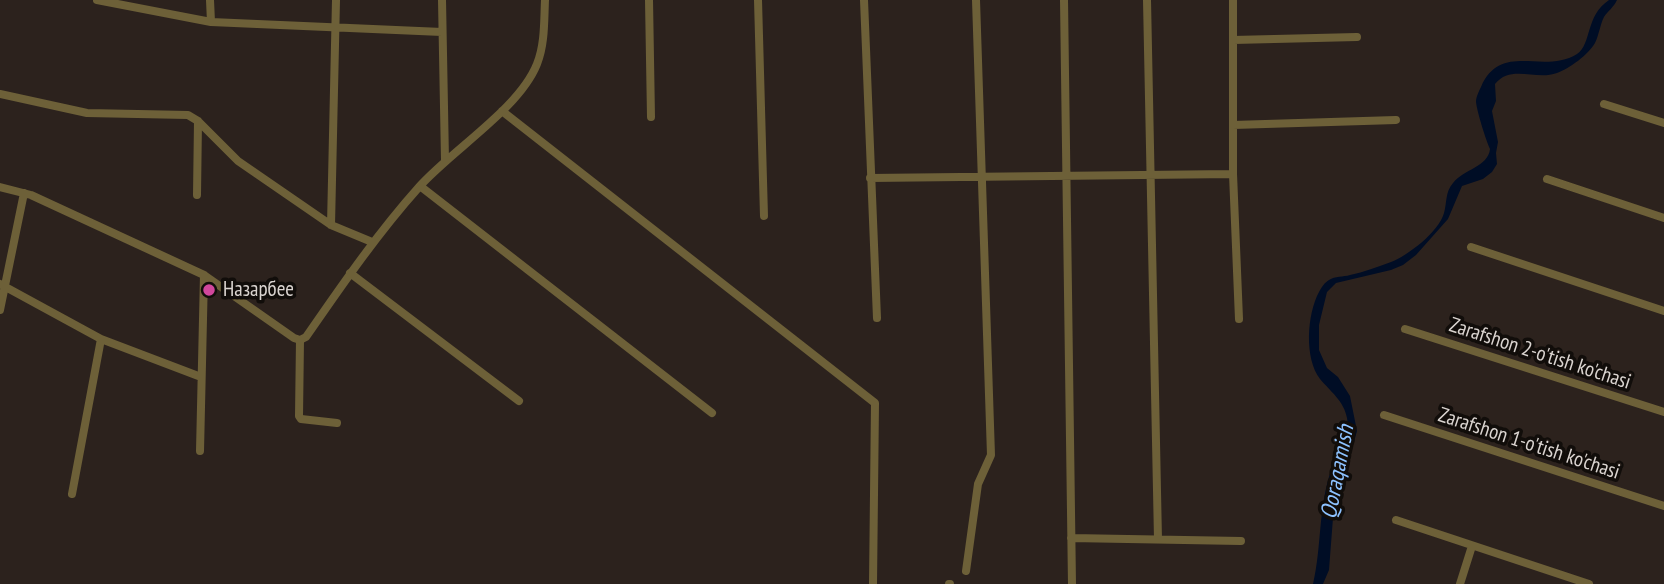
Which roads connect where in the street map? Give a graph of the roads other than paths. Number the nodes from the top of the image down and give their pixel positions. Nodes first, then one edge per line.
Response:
1 (97, 0) edge
2 (211, 0) edge
3 (336, 0) edge
4 (442, 0) edge
5 (545, 0) edge
6 (649, 0) edge
7 (758, 0) edge
8 (864, 0) edge
9 (976, 0) edge
10 (1064, 0) edge
11 (1147, 0) edge
12 (1233, 0) edge
13 (211, 22) junction
14 (336, 26) junction
15 (442, 32) junction
16 (1357, 37) dead end
17 (1233, 40) junction
18 (0, 94) edge
19 (1604, 104) dead end
20 (502, 111) junction
21 (651, 117) dead end
22 (1396, 120) dead end
23 (198, 121) junction
24 (1664, 123) edge
25 (1233, 125) junction
26 (445, 160) junction
27 (1233, 174) junction
28 (981, 176) junction
29 (1066, 177) junction
30 (1149, 177) junction
31 (870, 178) junction
32 (1547, 179) dead end
33 (420, 186) junction
34 (0, 187) edge
35 (24, 193) junction
36 (197, 195) dead end
37 (765, 216) dead end
38 (1664, 218) edge
39 (331, 225) junction
40 (372, 242) junction
41 (1471, 247) dead end
42 (350, 273) junction
43 (204, 275) junction
44 (2, 286) edge
45 (0, 310) edge
46 (1664, 311) edge
47 (877, 318) dead end
48 (1239, 319) dead end
49 (1405, 329) dead end
50 (101, 338) junction
51 (300, 340) junction
52 (201, 377) junction
53 (519, 401) dead end
54 (1664, 412) edge
55 (712, 413) dead end
56 (1384, 415) dead end
57 (337, 423) dead end
58 (200, 451) dead end
59 (72, 494) dead end
60 (1664, 506) edge
61 (1396, 520) dead end
62 (1071, 538) junction
63 (1158, 539) junction
64 (1241, 541) dead end
65 (1472, 546) junction
66 (967, 571) dead end
67 (873, 584) edge
68 (1072, 584) edge
69 (1460, 584) edge
70 (1589, 584) edge

1 - 13 street
2 - 13 street
3 - 14 street
4 - 15 street
5 - 20 street
6 - 21 street
7 - 37 street
8 - 31 street
9 - 28 street
10 - 29 street
11 - 30 street
12 - 17 street
13 - 14 street
14 - 15 street
14 - 39 street
15 - 26 street
16 - 17 street
17 - 25 street
18 - 23 street
19 - 24 street
20 - 26 street
20 - 67 street
22 - 25 street
23 - 36 street
23 - 39 street
25 - 27 street
26 - 33 street
27 - 30 street
27 - 48 street
28 - 29 street
28 - 31 street
28 - 66 street
29 - 30 street
29 - 62 street
30 - 63 street
31 - 47 street
32 - 38 street
33 - 40 street
33 - 55 street
34 - 35 street
35 - 43 street
35 - 44 street
39 - 40 street
40 - 42 street
41 - 46 street
42 - 51 street
42 - 53 street
43 - 51 street
43 - 52 street
44 - 45 street
44 - 50 street
49 - 54 street, Zarafshon 2-o'tish ko'chasi
50 - 52 street
50 - 59 street
51 - 57 street
52 - 58 street
56 - 60 street, Zarafshon 1-o'tish ko'chasi
61 - 65 street
62 - 63 street
62 - 68 street
63 - 64 street
65 - 69 street
65 - 70 street

